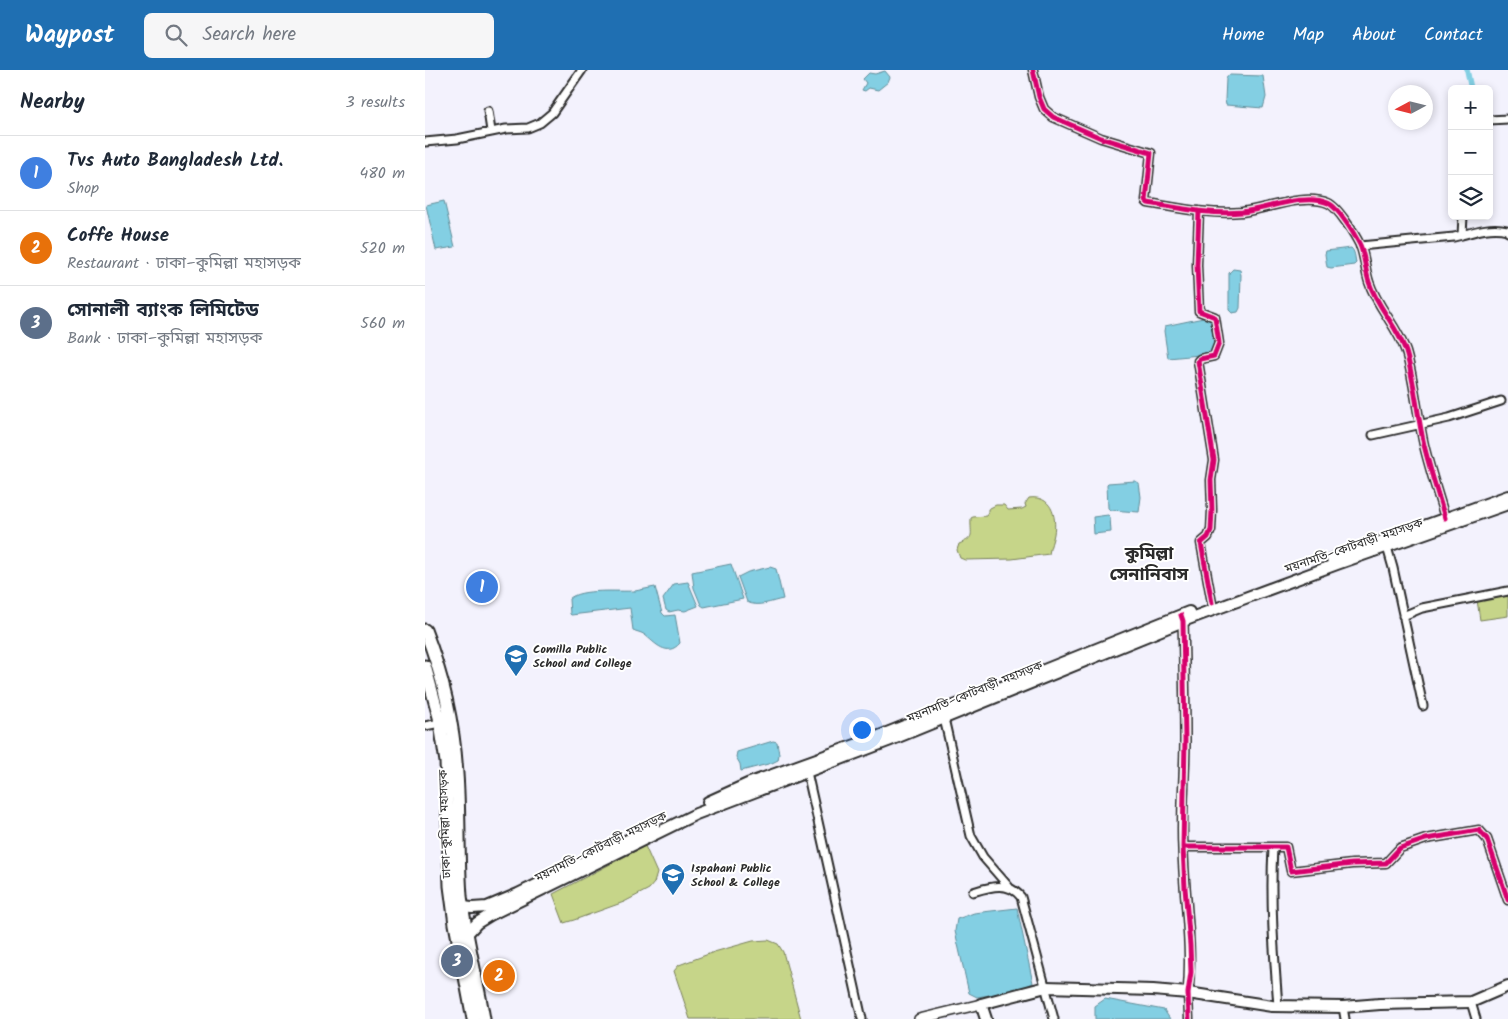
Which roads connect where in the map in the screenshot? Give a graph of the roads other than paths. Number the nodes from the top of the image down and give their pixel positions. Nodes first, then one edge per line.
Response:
1 (582, 70) edge
2 (1033, 70) edge
3 (488, 110) dead end
4 (1493, 120) edge
5 (1508, 120) edge
6 (491, 131) junction
7 (425, 142) edge
8 (1199, 211) junction
9 (1463, 220) edge
10 (1508, 232) edge
11 (1462, 235) junction
12 (1360, 246) junction
13 (1501, 401) dead end
14 (1421, 424) junction
15 (1373, 435) dead end
16 (1508, 496) edge
17 (1508, 504) edge
18 (1445, 518) junction
19 (1387, 547) junction
20 (1508, 591) edge
21 (1212, 603) junction
22 (1403, 616) junction
23 (1182, 618) junction
24 (425, 630) edge
25 (425, 666) edge
26 (1423, 706) dead end
27 (943, 714) junction
28 (440, 723) junction
29 (425, 726) edge
30 (807, 772) junction
31 (695, 812) junction
32 (1183, 847) junction
33 (1273, 847) junction
34 (1009, 888) junction
35 (973, 892) dead end
36 (1508, 900) edge
37 (463, 907) junction
38 (467, 934) junction
39 (1508, 986) edge
40 (1046, 987) junction
41 (1188, 994) junction
42 (1471, 1002) junction
43 (981, 1004) junction
44 (1278, 1006) junction
45 (1343, 1007) junction
46 (470, 1016) edge
47 (485, 1019) edge
48 (862, 1019) edge
49 (919, 1019) edge
50 (986, 1019) edge
51 (1054, 1019) edge
52 (1189, 1019) edge
53 (1345, 1019) edge
54 (1476, 1019) edge

1 - 6 street
2 - 8 street
3 - 6 street
4 - 5 street
6 - 7 street
8 - 12 street
8 - 21 street
9 - 11 street
10 - 11 street
11 - 12 street
12 - 14 street
13 - 14 street
14 - 15 street
14 - 18 street
16 - 18 main road, ময়নামতি–কোটবাড়ী মহাসড়ক
17 - 19 main road, ময়নামতি–কোটবাড়ী মহাসড়ক
18 - 21 main road, ময়নামতি–কোটবাড়ী মহাসড়ক
19 - 22 street
19 - 23 main road, ময়নামতি–কোটবাড়ী মহাসড়ক
20 - 22 street
21 - 23 main road, ময়নামতি–কোটবাড়ী মহাসড়ক
22 - 26 street
23 - 27 main road, ময়নামতি–কোটবাড়ী মহাসড়ক
23 - 32 street
24 - 37 highway, ঢাকা–কুমিল্লা মহাসড়ক
25 - 28 highway, ঢাকা–কুমিল্লা মহাসড়ক
27 - 30 main road, ময়নামতি–কোটবাড়ী মহাসড়ক
27 - 31 main road, ময়নামতি–কোটবাড়ী মহাসড়ক
27 - 34 street
28 - 29 street
28 - 46 highway, ঢাকা–কুমিল্লা মহাসড়ক
30 - 31 main road, ময়নামতি–কোটবাড়ী মহাসড়ক
30 - 48 street
31 - 37 main road, ময়নামতি–কোটবাড়ী মহাসড়ক
31 - 38 main road, ময়নামতি–কোটবাড়ী মহাসড়ক
32 - 33 street
32 - 41 street
33 - 36 street
33 - 44 street
34 - 35 street
34 - 40 street
37 - 38 highway, ঢাকা–কুমিল্লা মহাসড়ক
38 - 47 highway, ঢাকা–কুমিল্লা মহাসড়ক
39 - 42 main road
40 - 41 main road
40 - 43 main road
40 - 51 street
41 - 44 main road
41 - 52 street
42 - 45 main road
42 - 54 street
43 - 49 street
43 - 50 main road
44 - 45 main road
45 - 53 street

